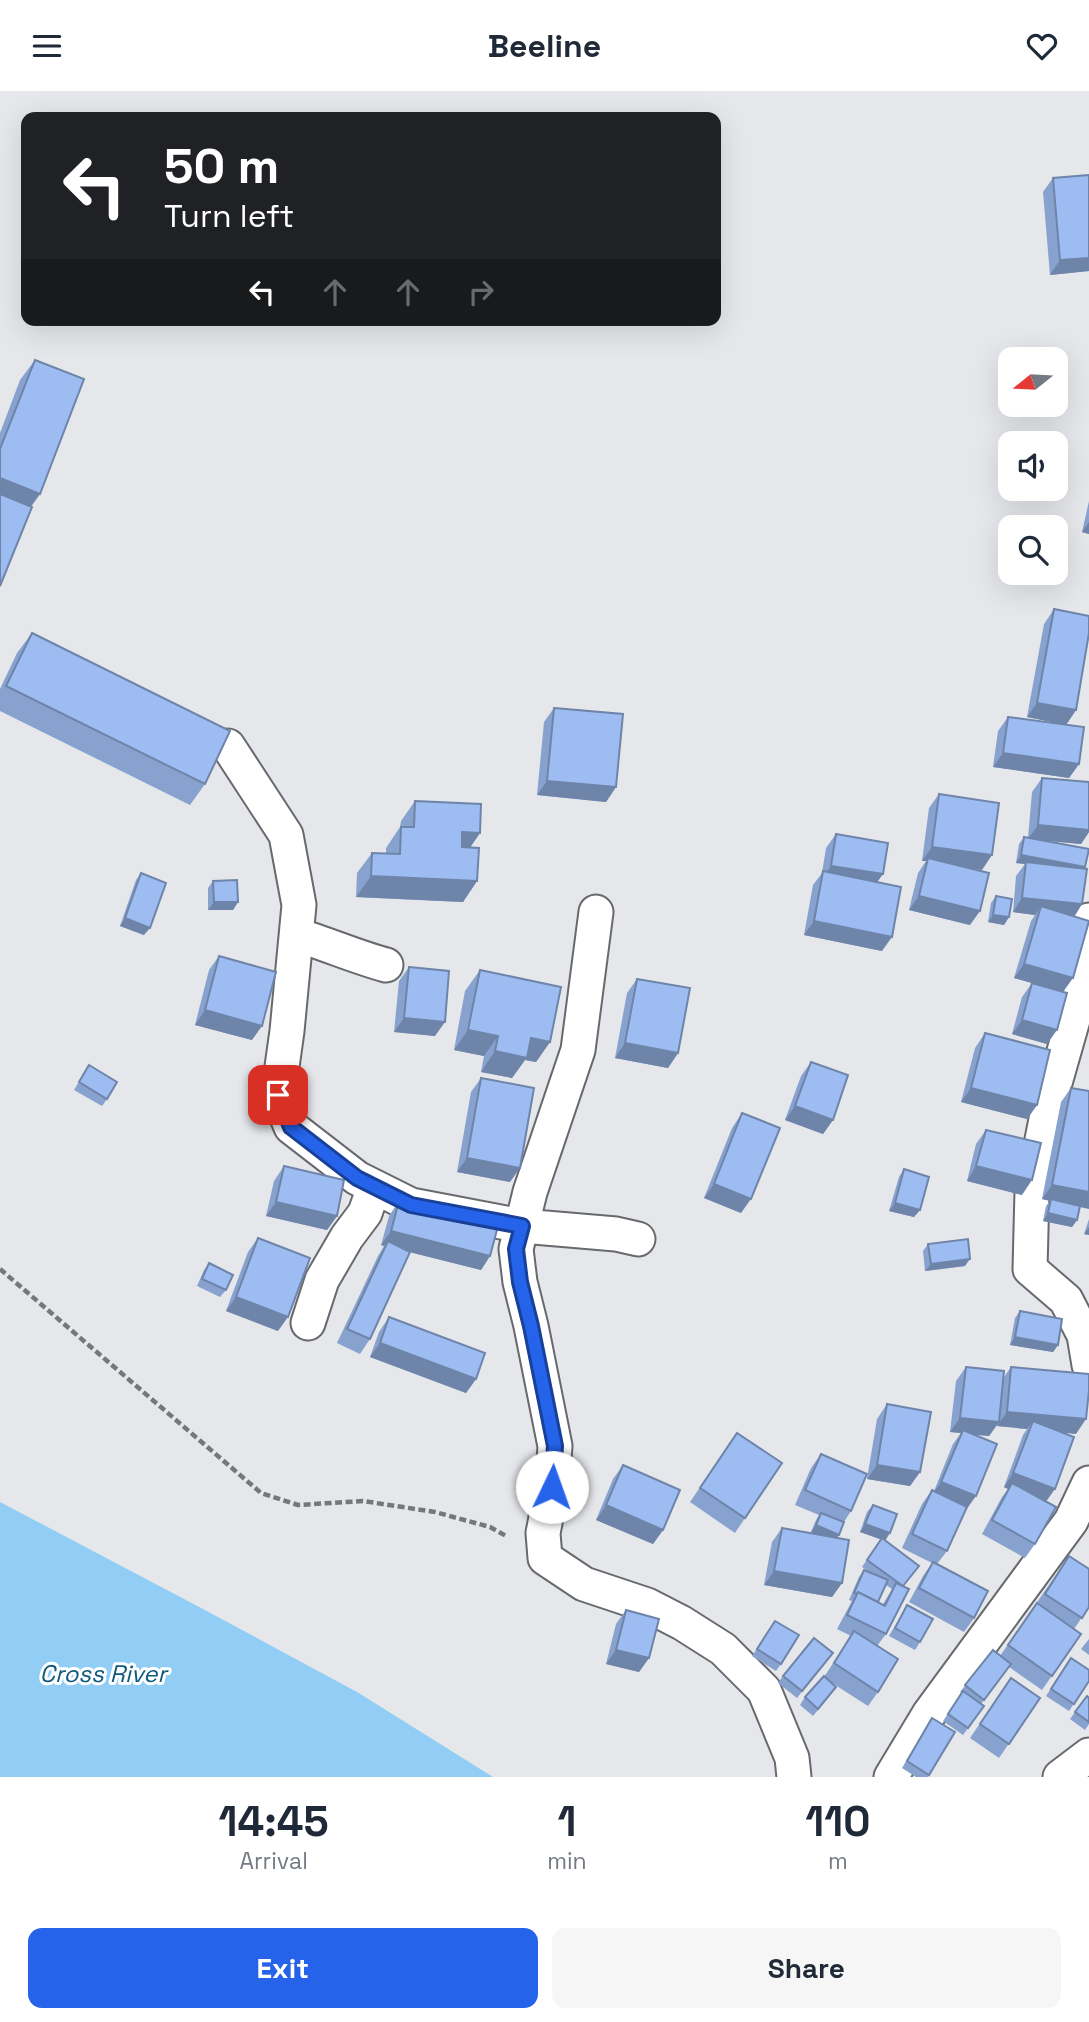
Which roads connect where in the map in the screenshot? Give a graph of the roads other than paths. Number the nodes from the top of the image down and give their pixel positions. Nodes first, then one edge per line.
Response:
1 (228, 745) edge
2 (596, 912) dead end
3 (1089, 920) edge
4 (297, 935) junction
5 (386, 965) dead end
6 (374, 1187) junction
7 (522, 1226) junction
8 (638, 1239) dead end
9 (308, 1323) dead end
10 (1087, 1344) edge
11 (1089, 1483) edge
12 (1089, 1755) edge
13 (794, 1777) edge
14 (891, 1777) edge
15 (1060, 1777) edge

1 - 4 street
2 - 7 street
3 - 10 street
4 - 5 street
4 - 6 street
6 - 7 street
6 - 9 street
7 - 8 street
7 - 13 street
11 - 14 street
12 - 15 street

